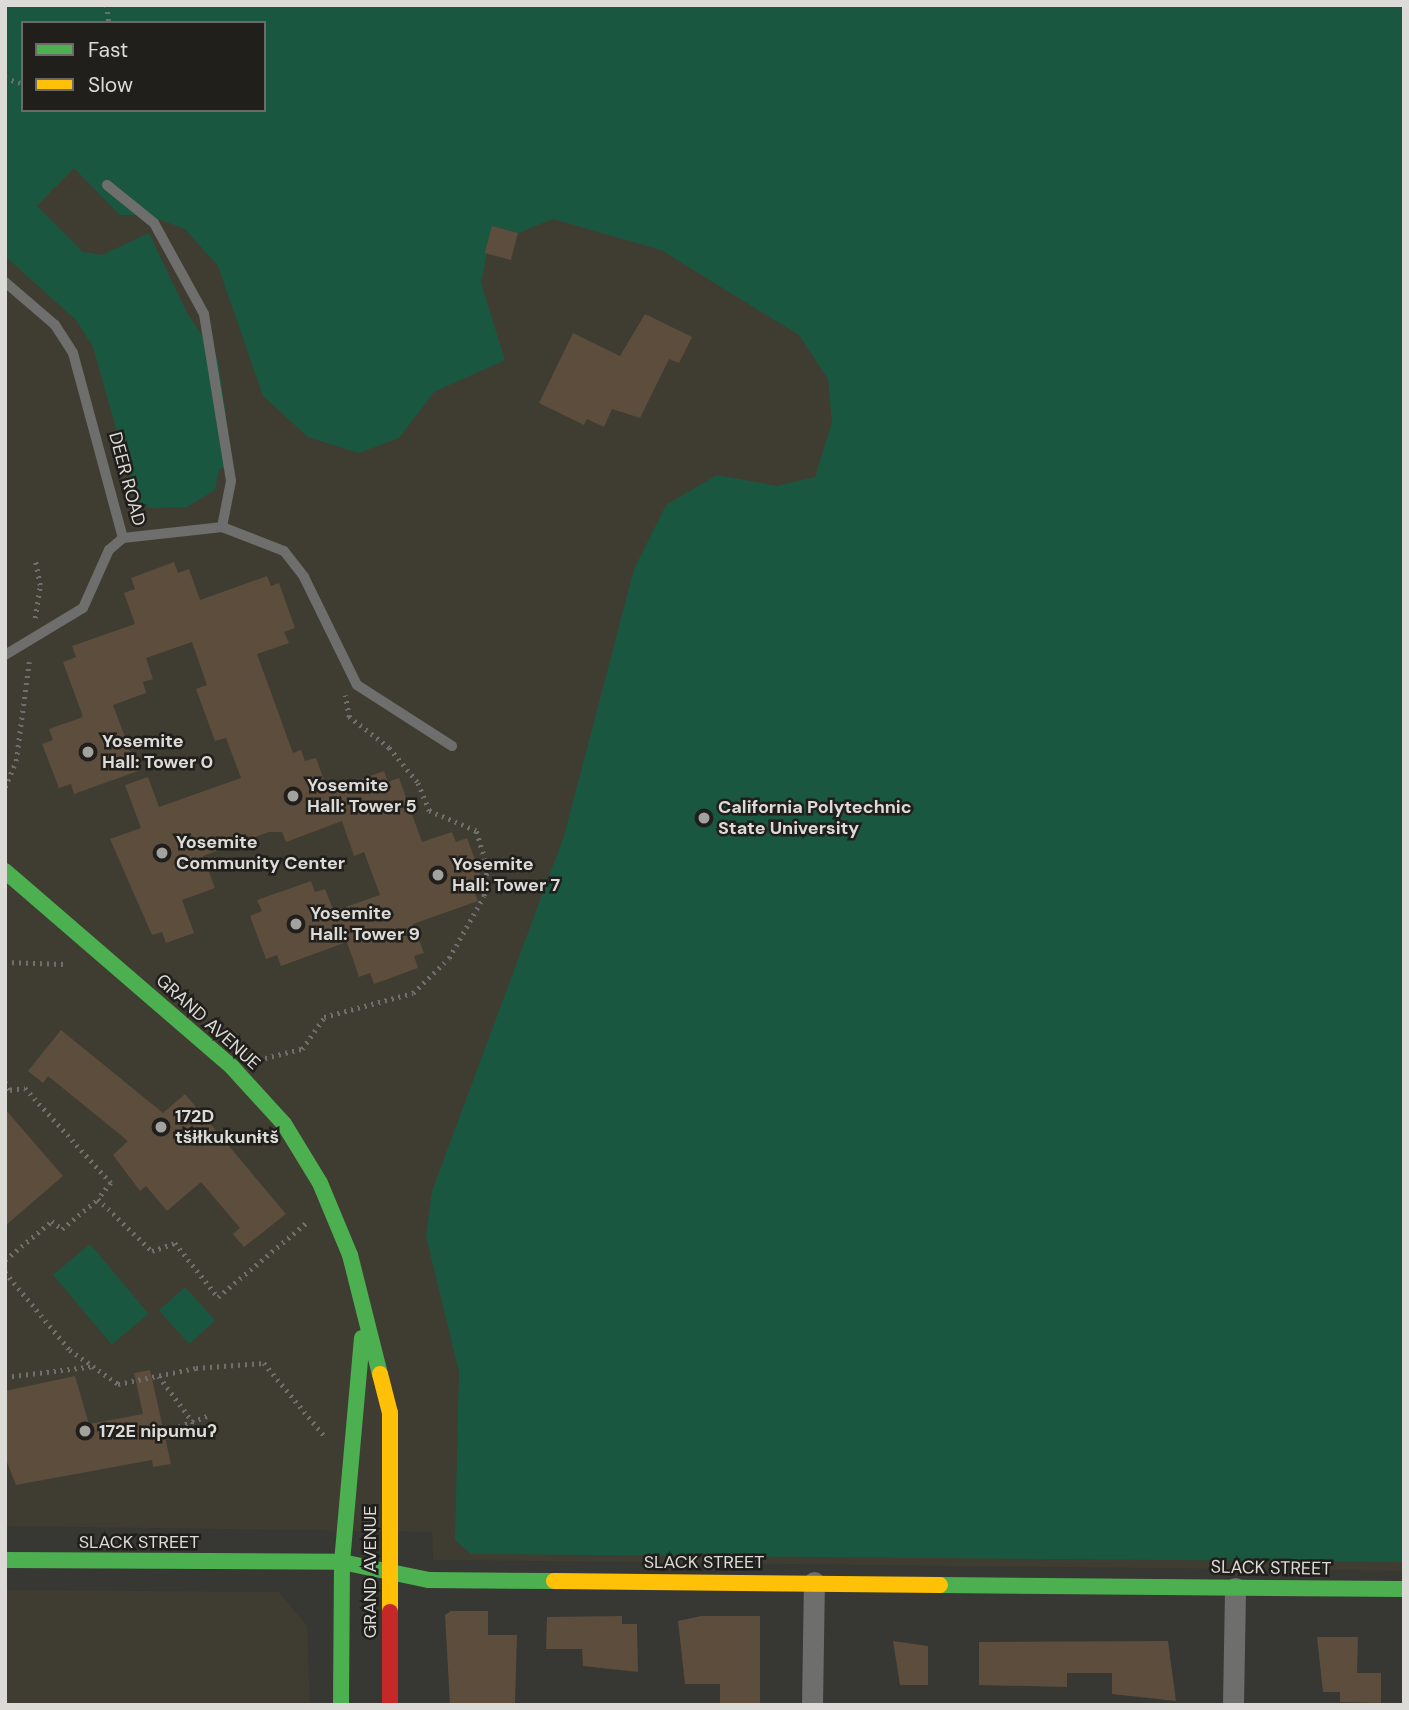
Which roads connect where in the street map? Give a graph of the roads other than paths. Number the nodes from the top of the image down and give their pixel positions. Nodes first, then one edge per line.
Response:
1 (107, 185) dead end
2 (5, 282) edge
3 (222, 527) junction
4 (123, 538) junction
5 (5, 655) edge
6 (452, 746) dead end
7 (5, 871) edge
8 (364, 1317) junction
9 (5, 1560) edge
10 (342, 1562) junction
11 (388, 1567) junction
12 (814, 1582) junction
13 (1235, 1588) junction
14 (1404, 1589) edge
15 (341, 1705) edge
16 (390, 1705) edge
17 (812, 1705) edge
18 (1233, 1705) edge

1 - 3 lane
2 - 4 lane, DEER ROAD
3 - 4 lane, DEER ROAD
3 - 6 lane, DEER ROAD
4 - 5 lane
7 - 8 street, GRAND AVENUE
8 - 10 street, GRAND AVENUE
8 - 11 street, GRAND AVENUE
9 - 10 street, SLACK STREET
10 - 11 street, SLACK STREET
10 - 15 street, GRAND AVENUE
11 - 12 street, SLACK STREET
11 - 16 street, GRAND AVENUE
12 - 13 street, SLACK STREET
12 - 17 street
13 - 14 street, SLACK STREET
13 - 18 street

